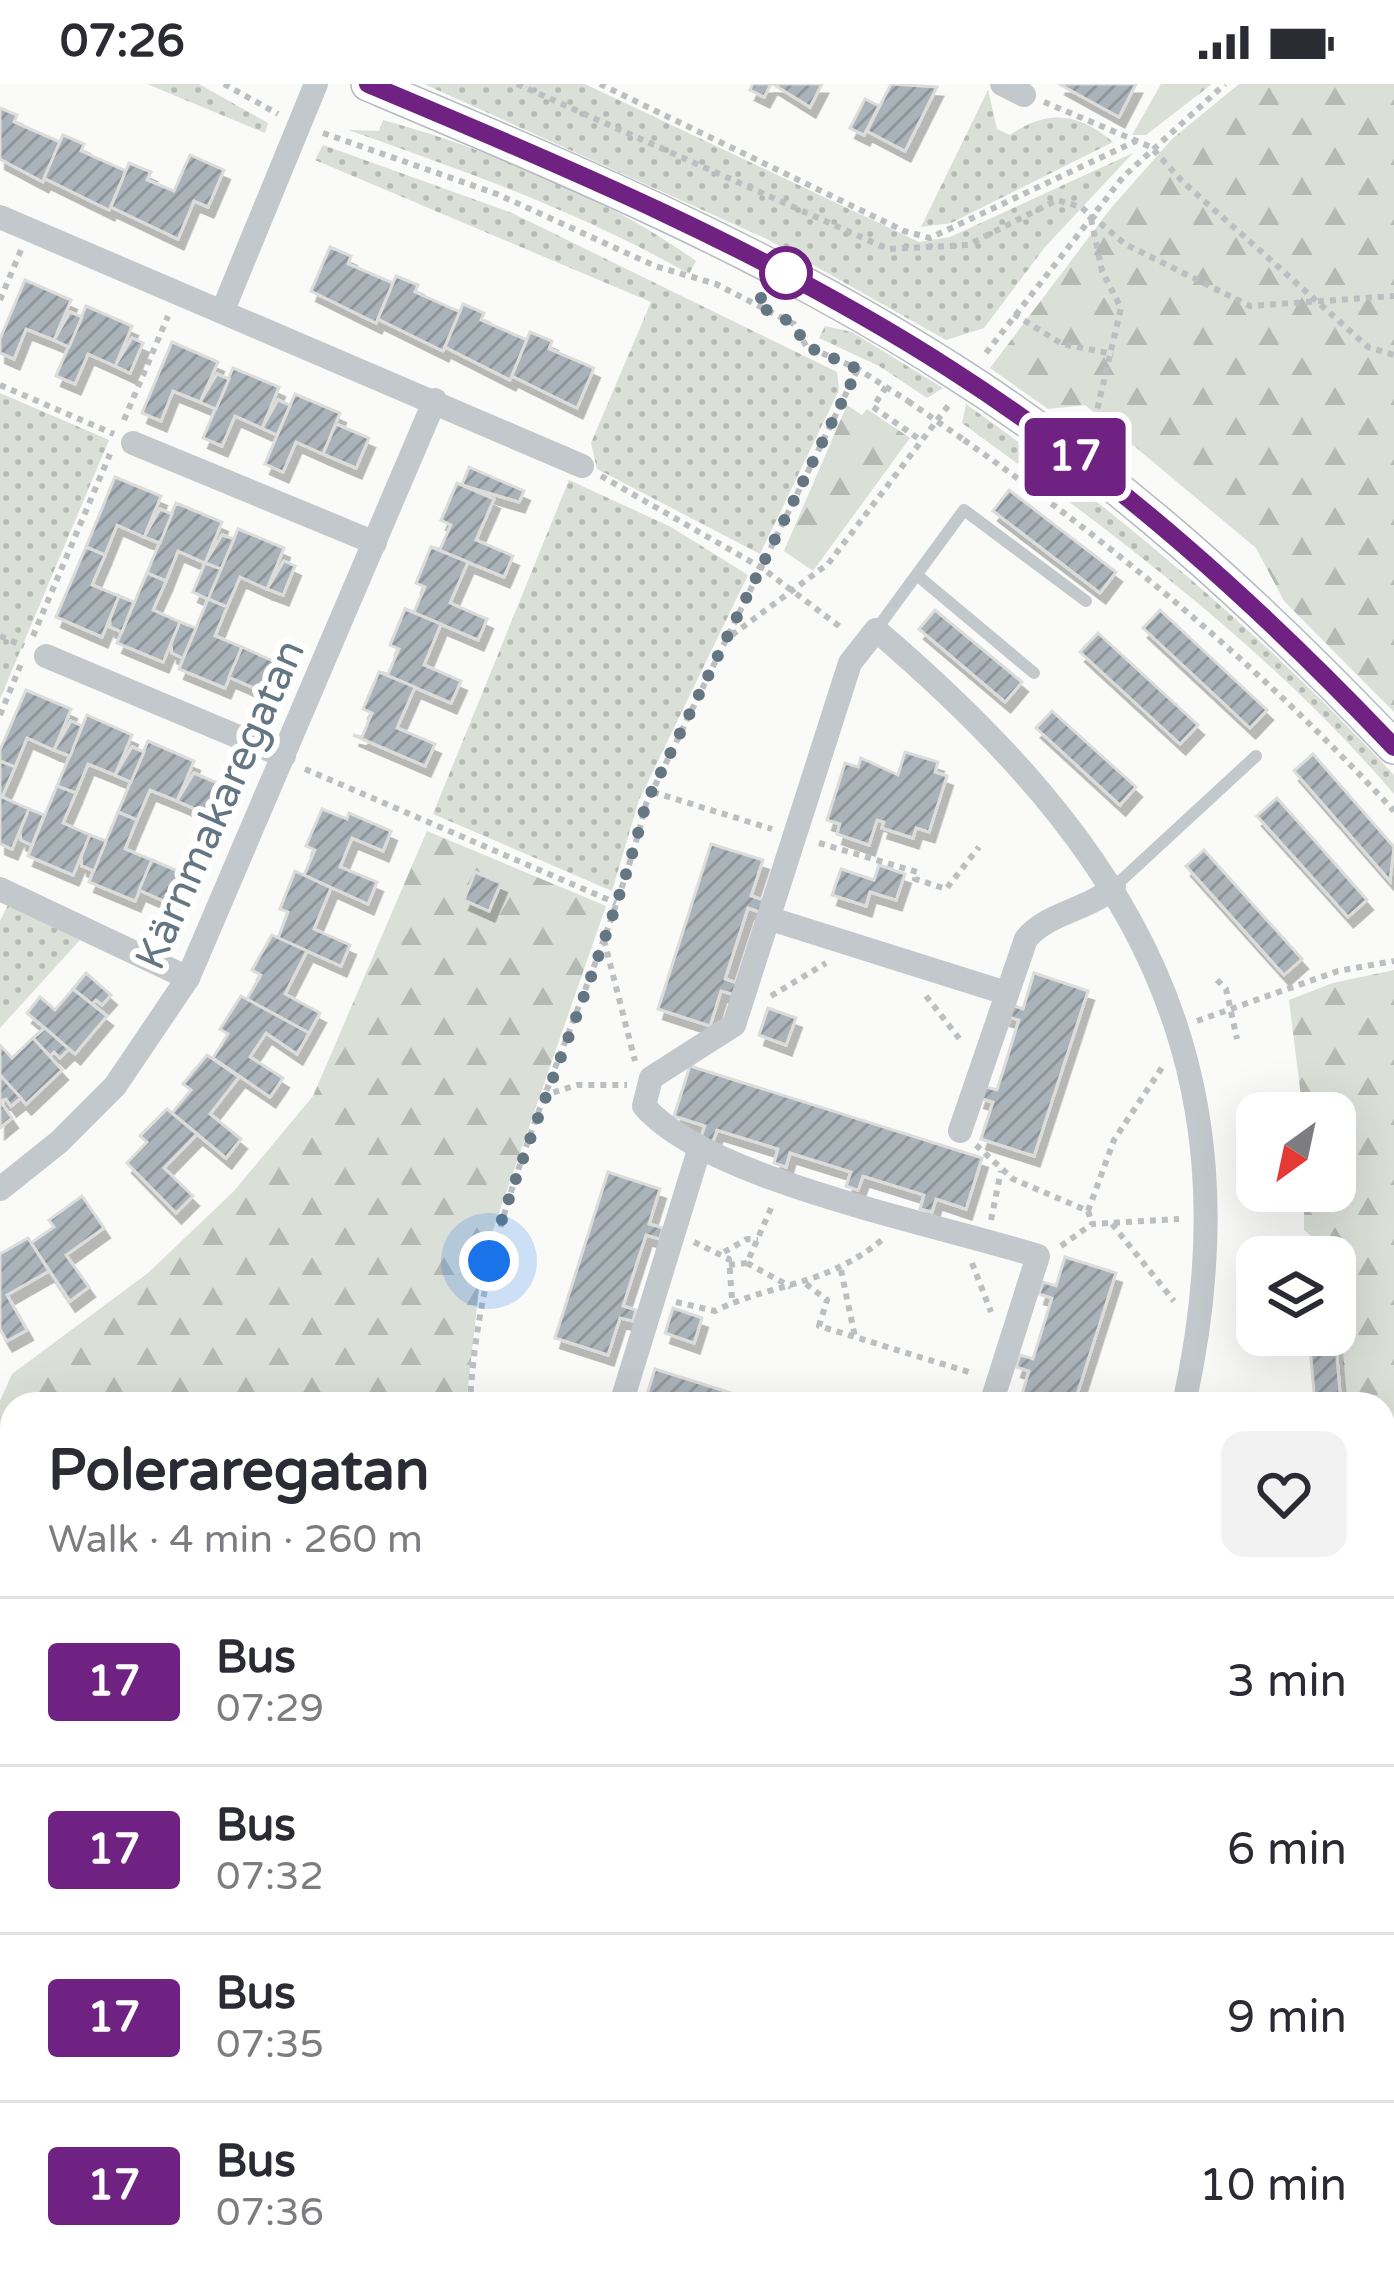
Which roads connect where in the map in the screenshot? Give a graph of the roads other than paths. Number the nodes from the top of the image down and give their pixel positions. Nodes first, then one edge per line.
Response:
1 (316, 84) edge
2 (368, 84) edge
3 (0, 217) edge
4 (223, 310) junction
5 (434, 400) junction
6 (126, 439) road end
7 (582, 466) road end
8 (375, 542) junction
9 (919, 576) junction
10 (1086, 602) dead end
11 (870, 638) junction
12 (46, 656) dead end
13 (1034, 673) dead end
14 (1394, 747) edge
15 (284, 756) junction
16 (1256, 756) dead end
17 (1114, 887) junction
18 (0, 889) edge
19 (771, 919) junction
20 (188, 978) junction
21 (1006, 993) junction
22 (960, 1131) dead end
23 (699, 1150) junction
24 (0, 1189) edge
25 (625, 1392) edge
26 (995, 1392) edge
27 (1186, 1392) edge

1 - 4 street
2 - 14 main road
3 - 4 street
4 - 5 street
5 - 7 street
5 - 8 street, Kärnmakaregatan
6 - 8 street
8 - 15 street, Kärnmakaregatan
9 - 10 lane
9 - 11 lane
9 - 13 lane
11 - 17 street
11 - 19 street
12 - 15 street
15 - 20 street, Kärnmakaregatan
16 - 17 lane
17 - 21 street
17 - 27 street
18 - 20 street
19 - 21 street
19 - 23 street
20 - 24 street, Kärnmakaregatan
21 - 22 street
23 - 25 street
23 - 26 street

